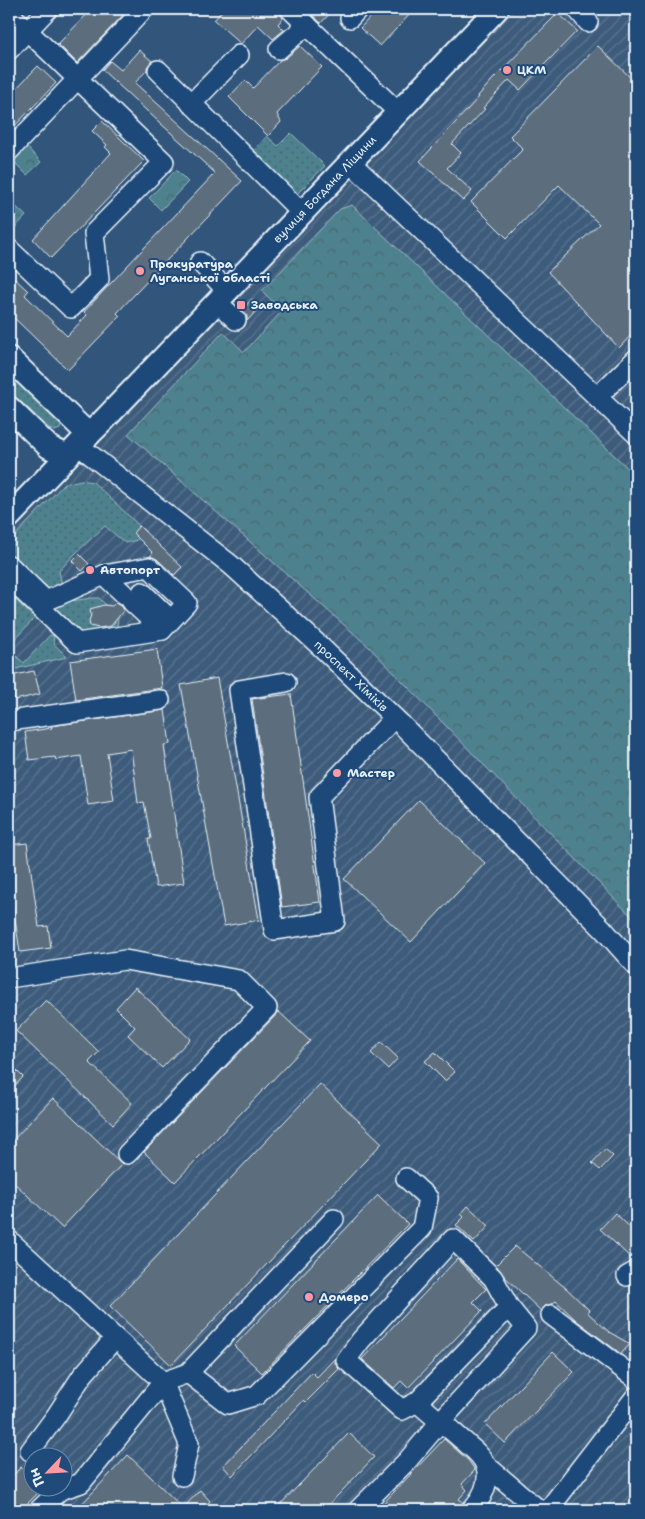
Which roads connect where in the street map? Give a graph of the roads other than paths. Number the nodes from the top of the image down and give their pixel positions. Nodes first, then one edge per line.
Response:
1 (48, 9) edge
2 (144, 9) edge
3 (290, 9) edge
4 (492, 10) edge
5 (9, 13) edge
6 (307, 25) junction
7 (27, 30) junction
8 (279, 49) dead end
9 (9, 50) edge
10 (239, 55) dead end
11 (158, 70) dead end
12 (78, 79) junction
13 (191, 104) junction
14 (398, 112) junction
15 (9, 151) edge
16 (350, 162) junction
17 (302, 213) junction
18 (9, 249) edge
19 (200, 262) dead end
20 (222, 296) junction
21 (236, 320) dead end
22 (9, 358) edge
23 (636, 359) edge
24 (597, 397) junction
25 (9, 408) edge
26 (636, 434) edge
27 (78, 445) junction
28 (9, 517) edge
29 (9, 565) edge
30 (9, 578) edge
31 (126, 587) junction
32 (166, 625) junction
33 (286, 682) dead end
34 (160, 700) dead end
35 (9, 721) edge
36 (398, 721) junction
37 (602, 929) junction
38 (636, 956) edge
39 (636, 966) edge
40 (9, 978) edge
41 (127, 1154) dead end
42 (406, 1178) dead end
43 (334, 1219) dead end
44 (9, 1240) edge
45 (509, 1307) junction
46 (551, 1316) dead end
47 (114, 1338) junction
48 (188, 1373) junction
49 (636, 1379) edge
50 (163, 1382) junction
51 (636, 1396) edge
52 (417, 1402) junction
53 (440, 1422) junction
54 (34, 1446) edge
55 (487, 1466) junction
56 (182, 1476) dead end
57 (39, 1510) edge
58 (358, 1510) edge
59 (471, 1510) edge
60 (539, 1510) edge
61 (548, 1510) edge

1 - 7 street
2 - 12 street
3 - 6 street
4 - 14 main road, вулиця Богдана Ліщини
5 - 7 street
6 - 8 street
6 - 14 street
7 - 9 street
7 - 12 street
10 - 13 street
11 - 13 street
12 - 15 street
12 - 18 street
13 - 17 street
14 - 16 main road, вулиця Богдана Ліщини
16 - 17 main road, вулиця Богдана Ліщини
16 - 24 street
17 - 20 main road, вулиця Богдана Ліщини
19 - 20 street
20 - 21 street
20 - 27 main road, вулиця Богдана Ліщини
22 - 27 main road, проспект Хіміків
23 - 24 street
24 - 26 street
25 - 27 main road, проспект Хіміків
27 - 28 main road, вулиця Богдана Ліщини
27 - 36 street, проспект Хіміків
29 - 31 street
30 - 32 street
31 - 32 street
31 - 32 street
33 - 36 street
34 - 35 street
36 - 37 street, проспект Хіміків
37 - 38 street, проспект Хіміків
37 - 39 street, проспект Хіміків
40 - 41 street
42 - 48 street
43 - 48 street
44 - 47 street
45 - 52 street
45 - 52 street
45 - 53 street
46 - 49 street
47 - 50 street
47 - 54 street
48 - 50 street
50 - 56 street
50 - 57 street
51 - 61 street
52 - 53 street
53 - 55 street
53 - 58 street
55 - 59 street
55 - 60 street

